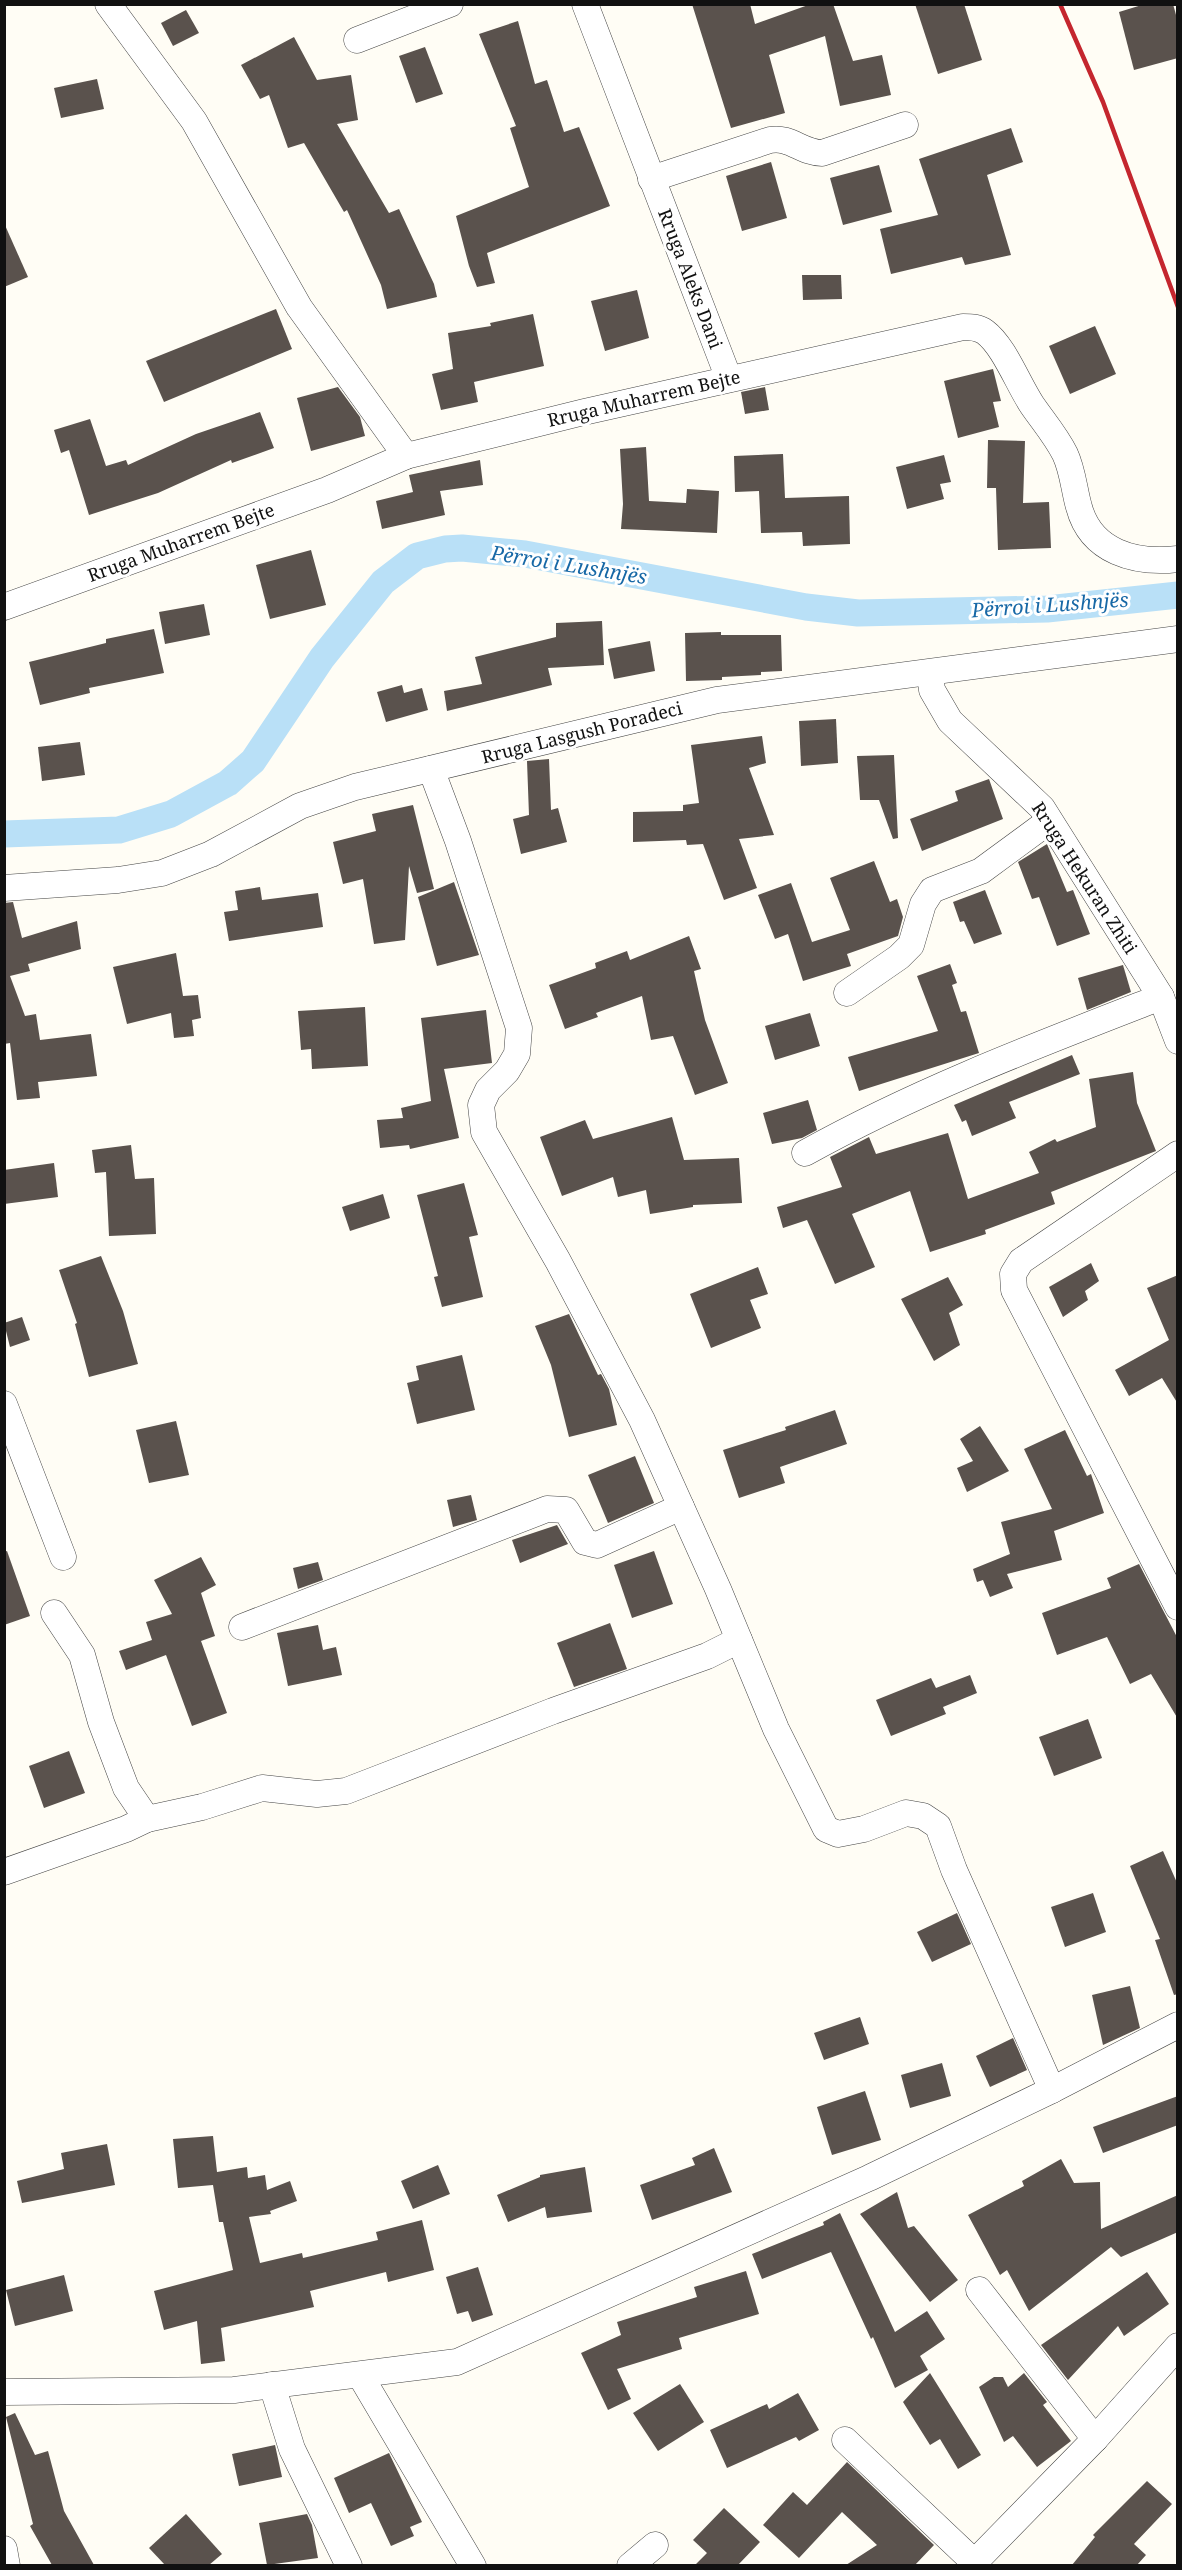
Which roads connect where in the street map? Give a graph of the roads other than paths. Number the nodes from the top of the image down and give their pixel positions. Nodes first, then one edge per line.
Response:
1 (108, 4) edge
2 (450, 4) edge
3 (595, 7) edge
4 (357, 40) dead end
5 (905, 124) dead end
6 (651, 178) junction
7 (729, 380) junction
8 (406, 456) junction
9 (1178, 559) edge
10 (4, 607) edge
11 (1178, 639) edge
12 (930, 673) junction
13 (431, 769) junction
14 (1049, 821) junction
15 (4, 888) edge
16 (847, 993) dead end
17 (1161, 997) junction
18 (1178, 1041) edge
19 (805, 1153) dead end
20 (1178, 1154) edge
21 (4, 1404) edge
22 (681, 1507) junction
23 (63, 1557) dead end
24 (1178, 1607) edge
25 (54, 1613) dead end
26 (242, 1627) dead end
27 (739, 1640) junction
28 (147, 1819) junction
29 (4, 1872) edge
30 (1178, 2025) edge
31 (1052, 2090) junction
32 (980, 2290) dead end
33 (1178, 2346) edge
34 (360, 2375) junction
35 (272, 2385) junction
36 (4, 2392) edge
37 (1095, 2439) junction
38 (845, 2440) dead end
39 (655, 2546) dead end
40 (4, 2549) edge
41 (973, 2564) edge
42 (8, 2565) edge
43 (349, 2565) edge
44 (473, 2565) edge
45 (630, 2565) edge

1 - 8 street
2 - 4 street
3 - 6 street, Rruga Aleks Dani
5 - 6 street
6 - 7 street, Rruga Aleks Dani
7 - 8 street, Rruga Muharrem Bejte
7 - 9 street, Rruga Muharrem Bejte
8 - 10 street, Rruga Muharrem Bejte
11 - 12 street, Rruga Lasgush Poradeci
12 - 13 street, Rruga Lasgush Poradeci
12 - 14 street, Rruga Hekuran Zhiti
13 - 15 street, Rruga Lasgush Poradeci
13 - 22 street
14 - 16 street
14 - 17 street, Rruga Hekuran Zhiti
17 - 18 street, Rruga Hekuran Zhiti
17 - 19 street
20 - 24 street
21 - 23 street
22 - 26 street
22 - 27 street
25 - 28 street
27 - 28 street
27 - 31 street
28 - 29 street
30 - 31 street
31 - 34 street
32 - 37 street
33 - 37 street
34 - 35 street
34 - 44 street
35 - 36 street
35 - 43 street
37 - 41 street
38 - 41 street
39 - 45 street
40 - 42 street

